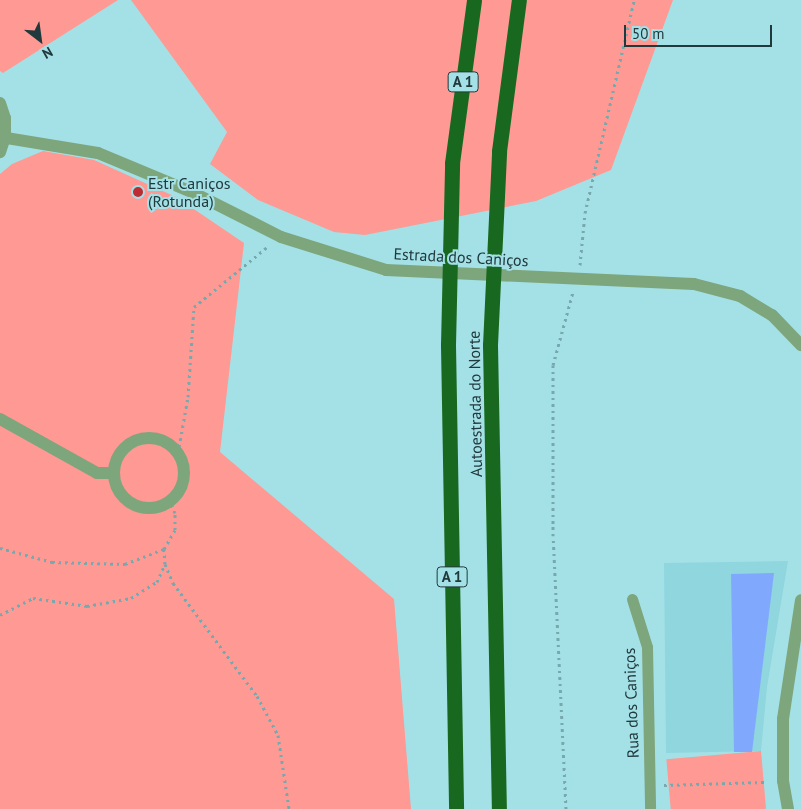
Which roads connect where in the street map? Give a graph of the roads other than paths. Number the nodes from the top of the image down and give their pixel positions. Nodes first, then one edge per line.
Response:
1 (474, 0) edge
2 (519, 0) edge
3 (0, 103) edge
4 (2, 137) edge
5 (0, 152) edge
6 (801, 345) edge
7 (0, 419) edge
8 (114, 473) junction
9 (632, 599) dead end
10 (801, 600) edge
11 (456, 809) edge
12 (499, 809) edge
13 (650, 809) edge
14 (788, 809) edge

1 - 11 highway, Autoestrada do Norte / A 1, bridge
2 - 12 highway, Autoestrada do Norte, bridge
3 - 4 street
4 - 5 street
4 - 6 street, Estrada dos Caniços
7 - 8 street
8 - 8 street
9 - 13 lane, Rua dos Caniços
10 - 14 street

